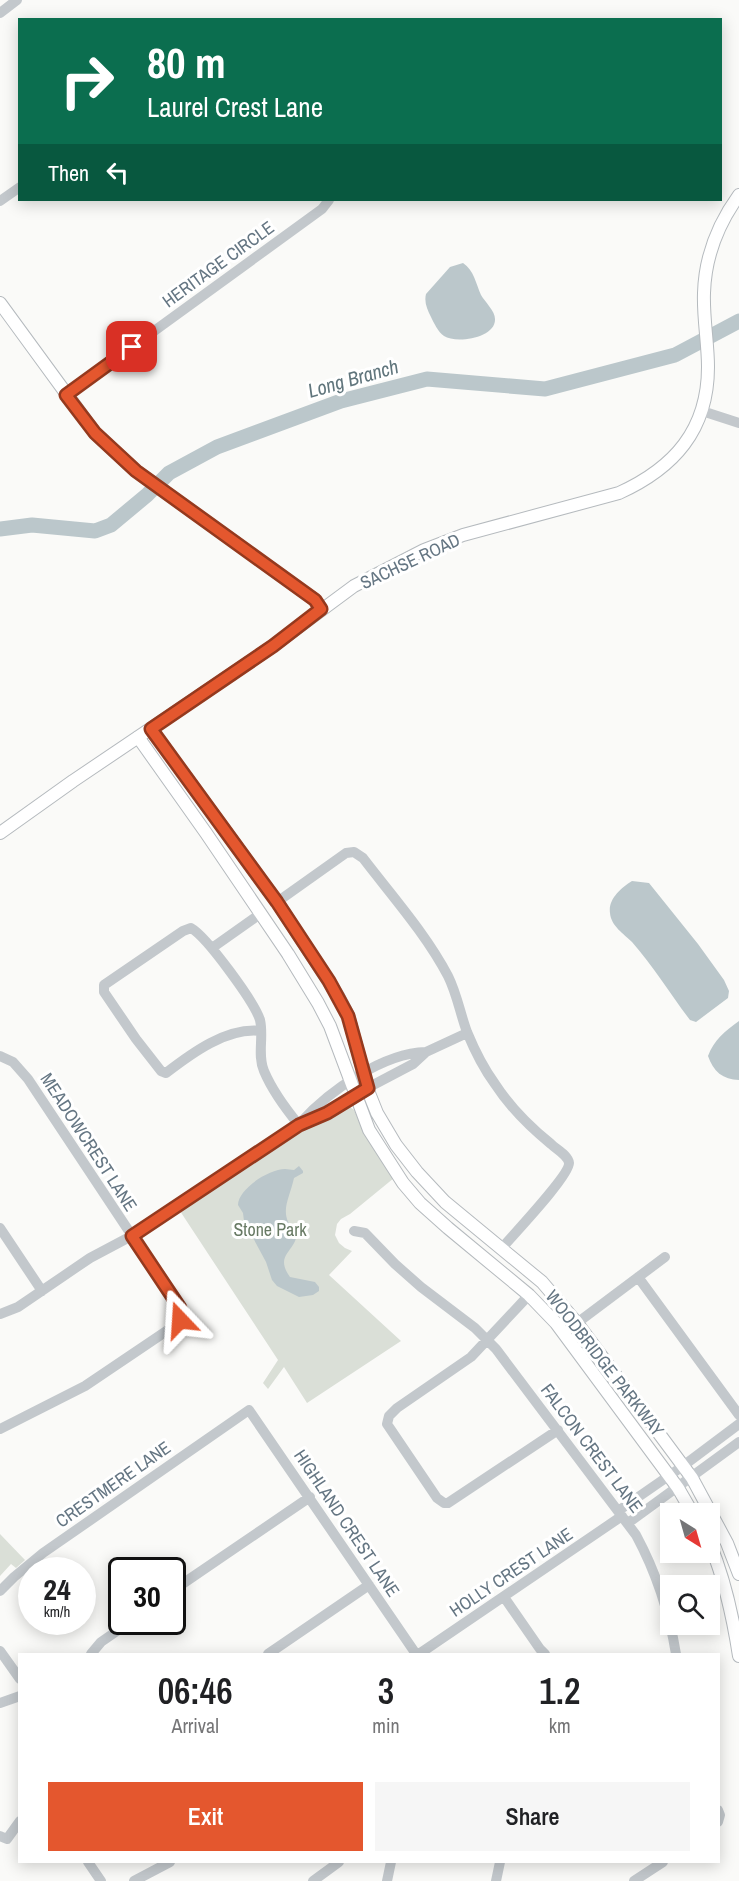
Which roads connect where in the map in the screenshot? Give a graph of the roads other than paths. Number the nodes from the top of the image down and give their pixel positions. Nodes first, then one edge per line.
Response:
1 (17, 0) edge
2 (0, 13) edge
3 (18, 188) edge
4 (739, 195) edge
5 (0, 201) edge
6 (328, 201) edge
7 (0, 303) edge
8 (66, 395) junction
9 (702, 411) junction
10 (739, 423) edge
11 (321, 609) junction
12 (151, 729) junction
13 (138, 737) junction
14 (0, 833) edge
15 (277, 902) junction
16 (260, 914) junction
17 (212, 948) junction
18 (261, 1031) junction
19 (467, 1033) junction
20 (426, 1052) junction
21 (0, 1056) edge
22 (363, 1073) junction
23 (350, 1082) junction
24 (368, 1088) junction
25 (355, 1096) junction
26 (299, 1125) junction
27 (0, 1228) edge
28 (354, 1231) dead end
29 (132, 1236) junction
30 (502, 1248) junction
31 (665, 1257) dead end
32 (638, 1277) junction
33 (42, 1291) junction
34 (530, 1295) junction
35 (0, 1314) edge
36 (577, 1323) junction
37 (487, 1340) junction
38 (249, 1410) joint
39 (739, 1415) edge
40 (739, 1424) edge
41 (0, 1429) edge
42 (558, 1430) junction
43 (739, 1442) edge
44 (683, 1466) junction
45 (669, 1476) junction
46 (692, 1478) junction
47 (678, 1488) junction
48 (310, 1497) junction
49 (687, 1503) edge
50 (623, 1517) junction
51 (718, 1563) edge
52 (739, 1574) edge
53 (186, 1581) edge
54 (369, 1585) junction
55 (0, 1591) edge
56 (504, 1596) junction
57 (111, 1635) edge
58 (0, 1652) edge
59 (93, 1653) edge
60 (269, 1653) edge
61 (416, 1653) edge
62 (418, 1653) edge
63 (544, 1653) edge
64 (676, 1653) edge
65 (739, 1656) edge
66 (18, 1676) edge
67 (18, 1697) edge
68 (0, 1703) edge
69 (18, 1824) edge
70 (0, 1836) edge
71 (89, 1863) edge
72 (168, 1863) edge
73 (338, 1863) edge
74 (391, 1863) edge
75 (500, 1863) edge
76 (661, 1863) edge
77 (101, 1881) edge
78 (134, 1881) edge
79 (313, 1881) edge
80 (387, 1881) edge
81 (496, 1881) edge
82 (634, 1881) edge

1 - 2 street
3 - 5 street
4 - 9 main road, SACHSE ROAD
6 - 8 street, HERITAGE CIRCLE
7 - 8 main road
8 - 11 main road
9 - 10 street
9 - 11 main road, SACHSE ROAD
11 - 12 main road, SACHSE ROAD
12 - 13 main road, SACHSE ROAD
12 - 15 main road, WOODBRIDGE PARKWAY
13 - 14 main road, SACHSE ROAD
13 - 16 main road, WOODBRIDGE PARKWAY
15 - 19 street
15 - 22 main road, WOODBRIDGE PARKWAY
16 - 17 street
16 - 23 main road, WOODBRIDGE PARKWAY
17 - 18 street
17 - 18 street
18 - 26 street
19 - 20 street
19 - 30 street
20 - 22 street
20 - 24 street
21 - 29 street, MEADOWCREST LANE
22 - 23 street
22 - 24 main road, WOODBRIDGE PARKWAY
23 - 25 main road, WOODBRIDGE PARKWAY
23 - 26 street
24 - 25 street
24 - 30 main road, WOODBRIDGE PARKWAY
25 - 26 street
25 - 34 main road, WOODBRIDGE PARKWAY
26 - 29 street
27 - 33 street
28 - 37 street, FALCON CREST LANE
29 - 33 street
29 - 41 street, MEADOWCREST LANE
30 - 36 main road, WOODBRIDGE PARKWAY
31 - 32 street
32 - 36 street
32 - 39 street
33 - 35 street
34 - 37 street
34 - 45 main road, WOODBRIDGE PARKWAY
36 - 44 main road, WOODBRIDGE PARKWAY
37 - 42 street, FALCON CREST LANE
37 - 42 street
38 - 48 street, HIGHLAND CREST LANE
38 - 55 street, CRESTMERE LANE
40 - 44 street, HOLLY CREST LANE
42 - 50 street, FALCON CREST LANE
43 - 46 street, HOLLY CREST LANE
44 - 45 street, HOLLY CREST LANE
44 - 46 main road, WOODBRIDGE PARKWAY
45 - 47 main road, WOODBRIDGE PARKWAY
45 - 50 street, HOLLY CREST LANE
46 - 47 street, HOLLY CREST LANE
46 - 52 main road, WOODBRIDGE PARKWAY
47 - 49 main road, WOODBRIDGE PARKWAY
47 - 50 street, HOLLY CREST LANE
48 - 53 street
48 - 54 street, HIGHLAND CREST LANE
50 - 56 street, HOLLY CREST LANE
50 - 64 street, FALCON CREST LANE
51 - 65 main road
54 - 60 street
54 - 61 street, HIGHLAND CREST LANE
56 - 62 street, HOLLY CREST LANE
56 - 63 street
57 - 59 street
58 - 66 street
67 - 68 street
69 - 70 street
71 - 77 street
72 - 78 street
73 - 79 street
74 - 80 street
75 - 81 street
76 - 82 street

